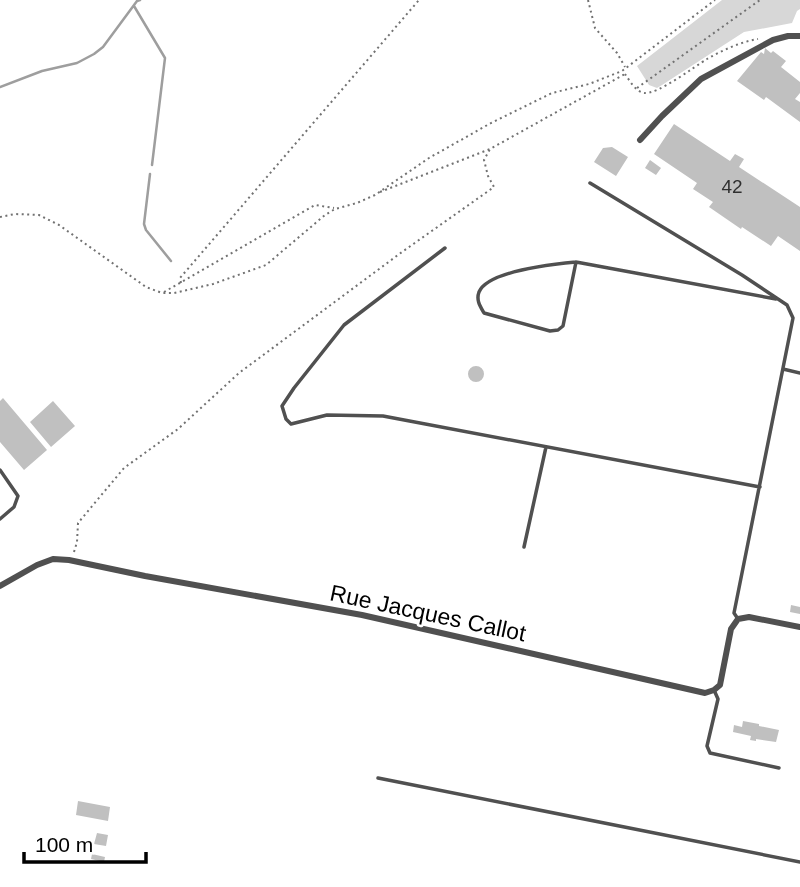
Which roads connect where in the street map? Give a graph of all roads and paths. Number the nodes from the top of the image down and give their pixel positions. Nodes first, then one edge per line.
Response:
1 (419, 0) edge
2 (588, 0) edge
3 (715, 0) edge
4 (760, 0) edge
5 (800, 36) edge
6 (773, 40) junction
7 (626, 68) junction
8 (622, 71) junction
9 (625, 74) junction
10 (636, 89) junction
11 (640, 140) dead end
12 (490, 149) junction
13 (590, 183) dead end
14 (375, 195) junction
15 (335, 209) junction
16 (0, 217) edge
17 (445, 248) dead end
18 (576, 262) junction
19 (181, 283) junction
20 (162, 293) junction
21 (778, 299) junction
22 (783, 369) junction
23 (800, 373) edge
24 (546, 447) junction
25 (0, 470) edge
26 (2, 477) edge
27 (760, 487) junction
28 (0, 519) edge
29 (524, 547) dead end
30 (69, 560) junction
31 (0, 586) edge
32 (738, 619) junction
33 (800, 627) edge
34 (714, 690) junction
35 (779, 768) dead end
36 (379, 778) dead end
37 (800, 862) edge

1 - 19 path
2 - 7 path
3 - 7 path
4 - 10 path
5 - 6 street
6 - 10 path
6 - 11 street
7 - 8 path
8 - 9 path
8 - 14 path
9 - 10 path
9 - 12 path
12 - 14 path
12 - 30 path
13 - 21 lane
14 - 15 path
15 - 19 path
15 - 20 path
16 - 20 path
17 - 24 lane
18 - 18 lane
18 - 21 lane
19 - 20 path
21 - 22 lane
22 - 23 lane
22 - 27 lane
24 - 27 lane
24 - 29 lane
25 - 26 lane
26 - 28 lane
27 - 32 lane
30 - 31 street, Rue Jacques Callot
30 - 34 street, Rue Jacques Callot
32 - 33 street
32 - 34 street
34 - 35 lane
36 - 37 lane

